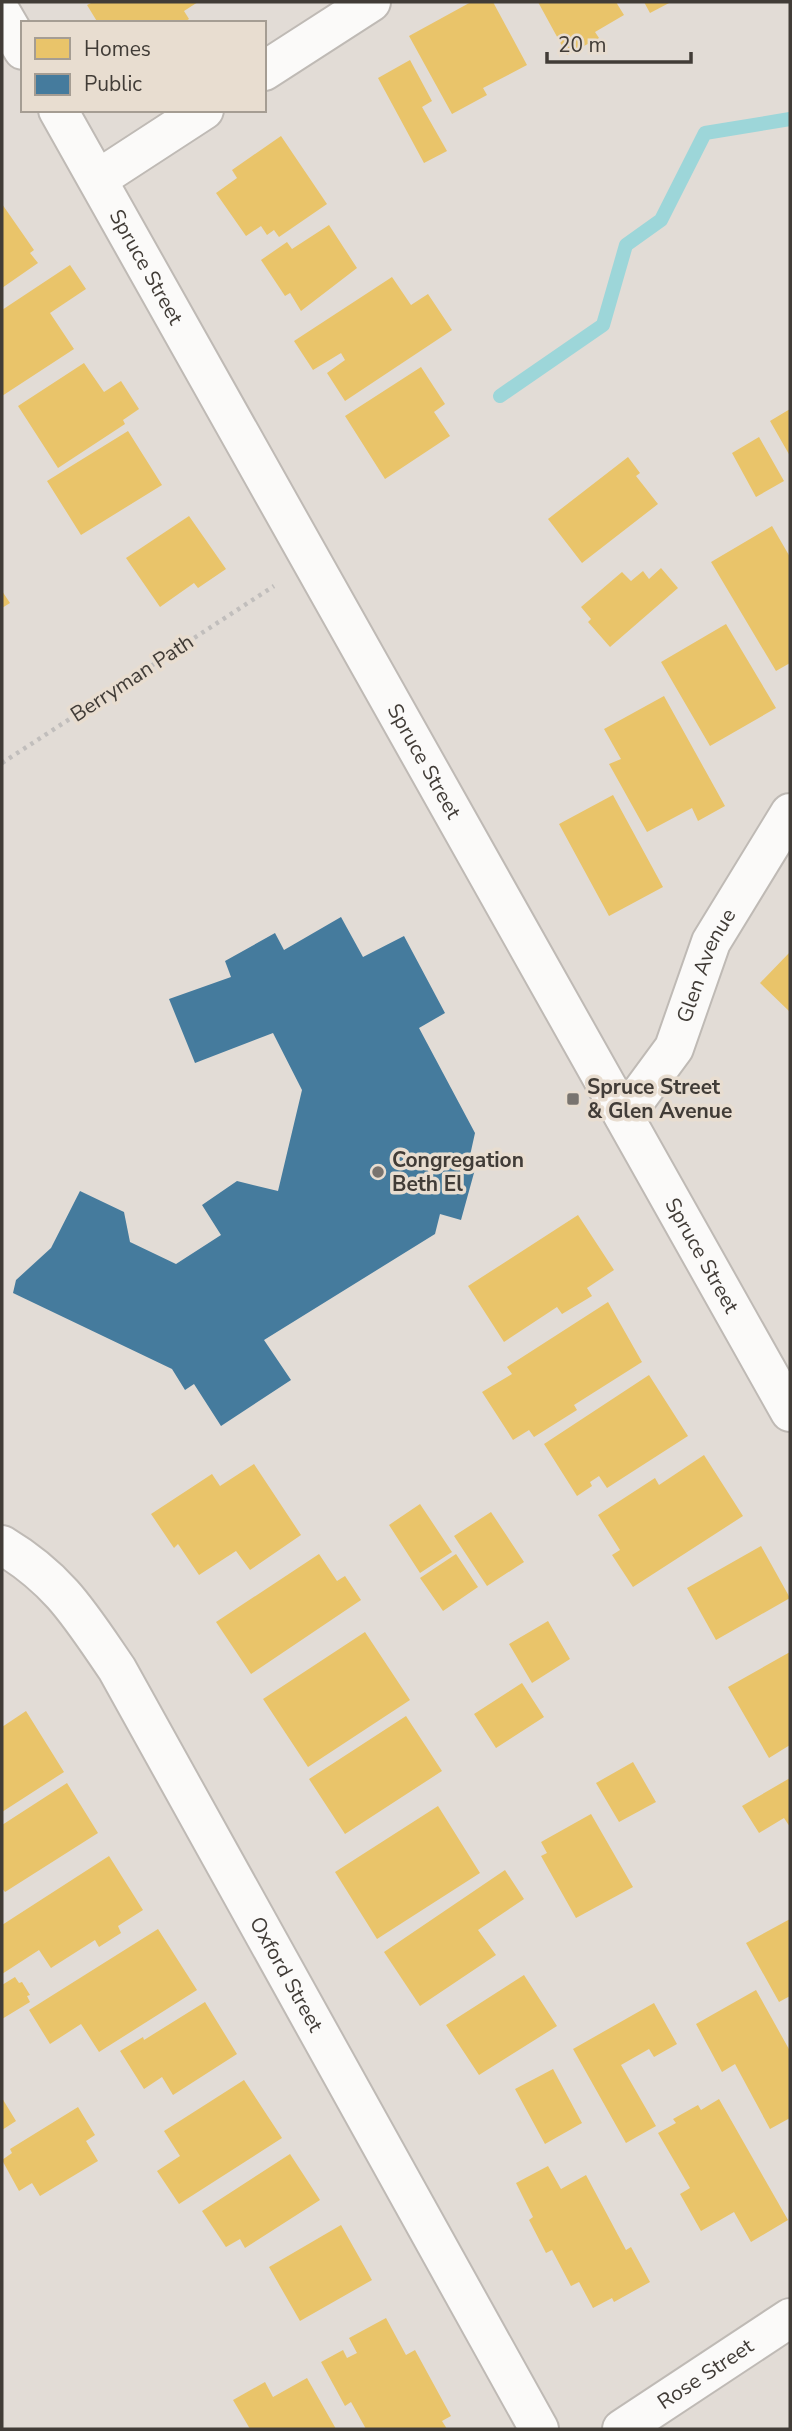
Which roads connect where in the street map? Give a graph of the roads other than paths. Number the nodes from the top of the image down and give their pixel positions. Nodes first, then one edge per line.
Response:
1 (371, 2) edge
2 (2, 14) edge
3 (21, 47) edge
4 (266, 70) edge
5 (59, 112) edge
6 (201, 112) edge
7 (98, 179) junction
8 (790, 813) edge
9 (624, 1116) junction
10 (790, 1412) edge
11 (2, 1545) edge
12 (790, 2318) edge
13 (539, 2429) edge
14 (622, 2429) edge

1 - 4 street
2 - 3 street
5 - 7 street, Spruce Street
6 - 7 street
7 - 9 street, Spruce Street
8 - 9 street, Glen Avenue
9 - 10 street, Spruce Street
11 - 13 street, Oxford Street
12 - 14 street, Rose Street

